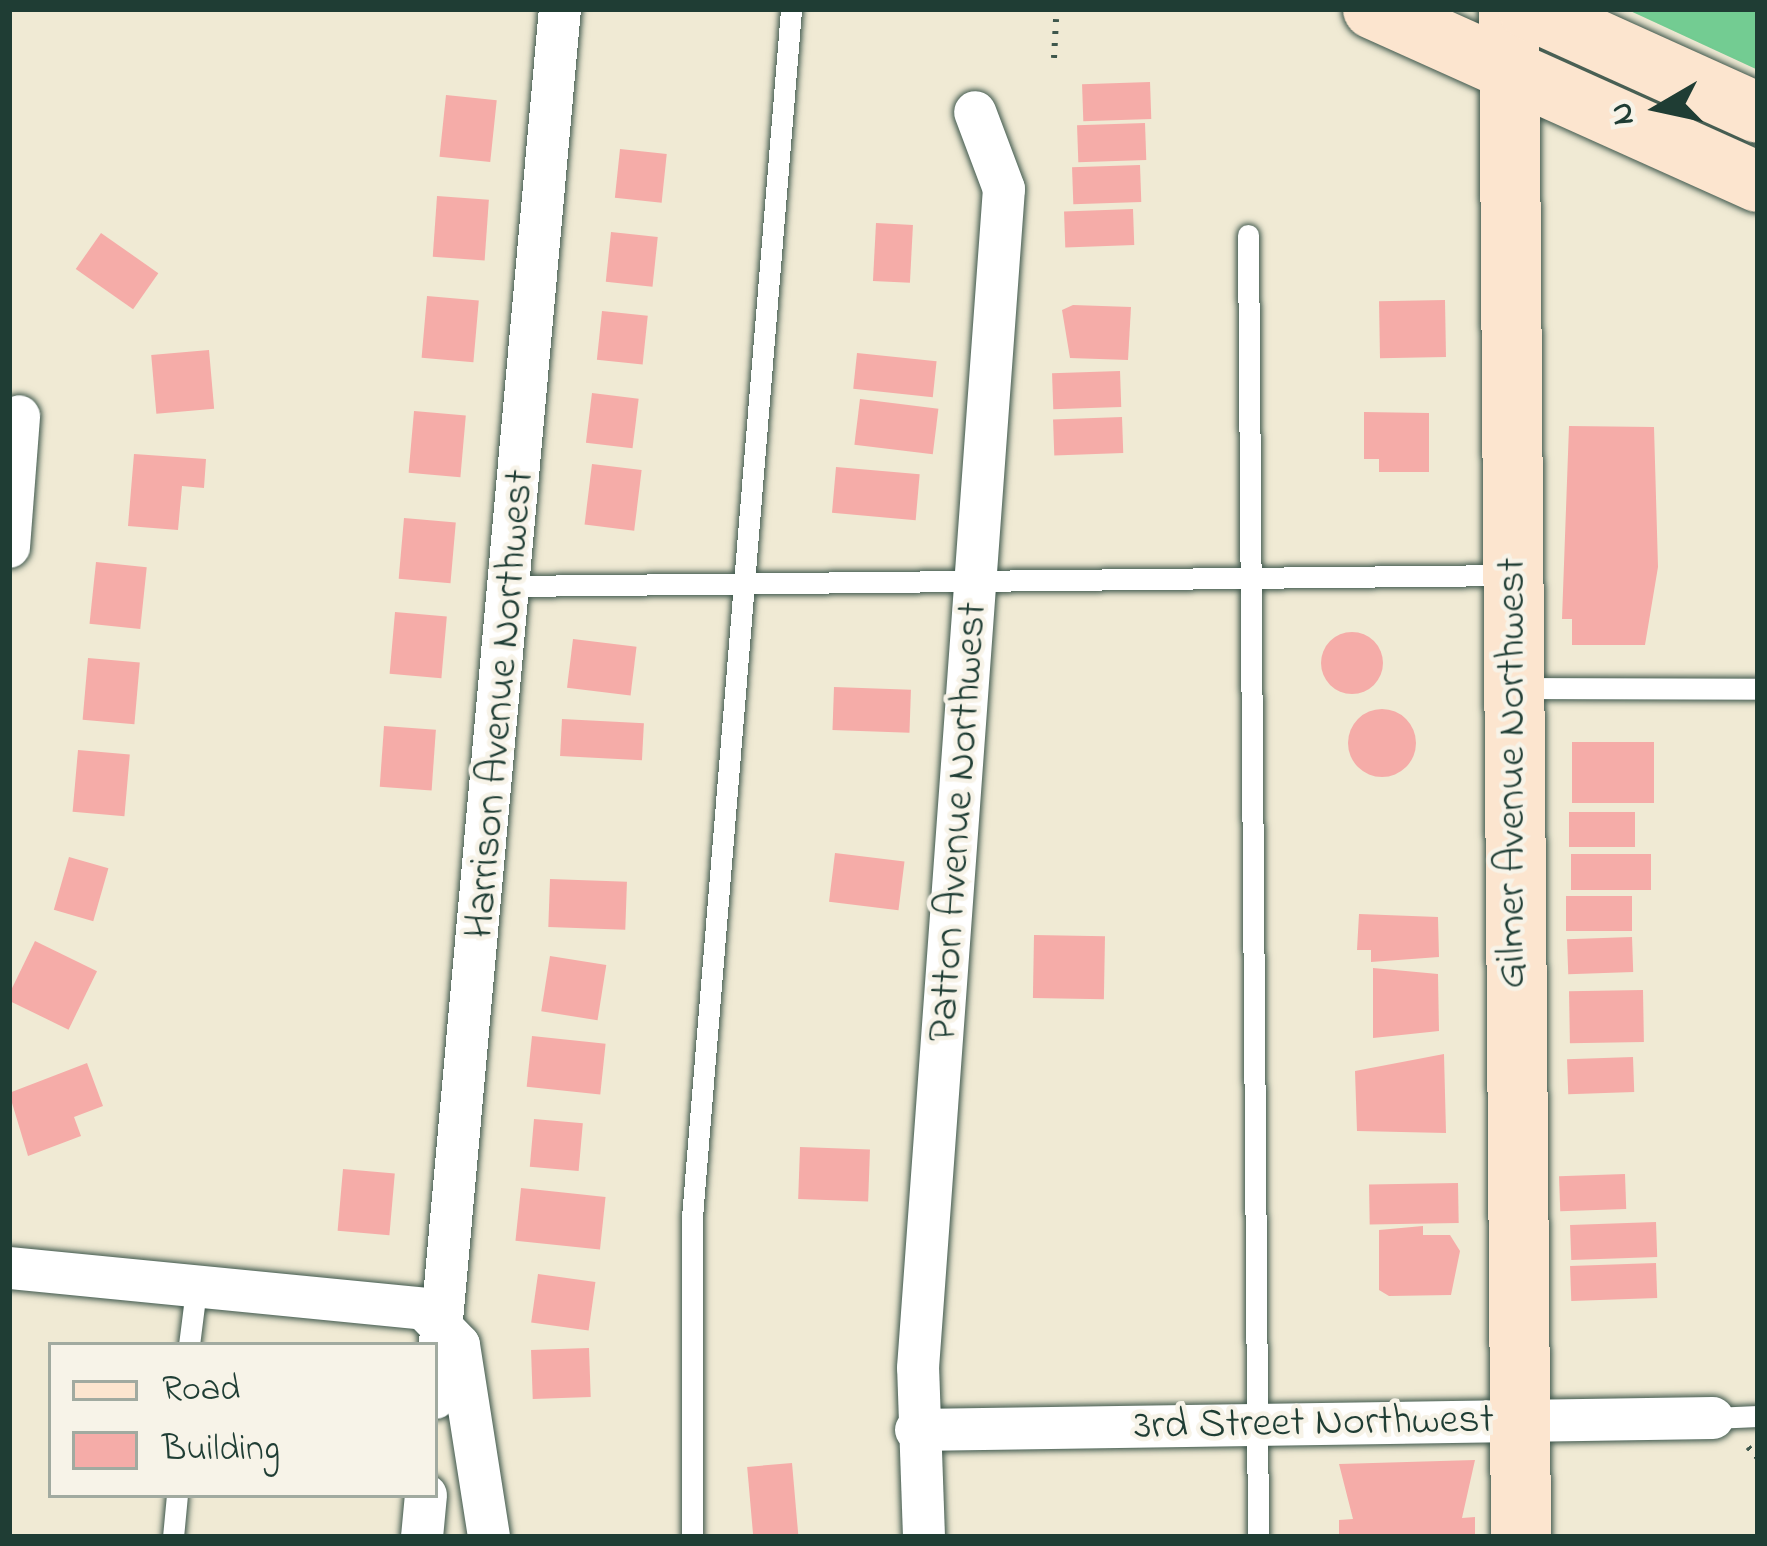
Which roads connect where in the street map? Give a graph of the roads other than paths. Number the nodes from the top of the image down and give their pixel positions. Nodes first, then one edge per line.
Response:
1 (560, 9) edge
2 (791, 9) edge
3 (1373, 9) edge
4 (1509, 9) edge
5 (1528, 9) edge
6 (1510, 71) junction
7 (974, 112) dead end
8 (1758, 113) edge
9 (1758, 182) edge
10 (1248, 235) dead end
11 (19, 416) dead end
12 (9, 547) edge
13 (1513, 574) junction
14 (977, 578) junction
15 (1250, 579) junction
16 (739, 580) junction
17 (511, 586) junction
18 (1513, 688) junction
19 (1758, 689) edge
20 (9, 1268) edge
21 (197, 1282) junction
22 (442, 1321) junction
23 (189, 1342) edge
24 (438, 1365) edge
25 (1758, 1416) edge
26 (1713, 1418) joint
27 (1520, 1421) junction
28 (1257, 1426) junction
29 (916, 1430) junction
30 (177, 1498) edge
31 (426, 1498) edge
32 (172, 1537) edge
33 (422, 1537) edge
34 (489, 1537) edge
35 (692, 1537) edge
36 (923, 1537) edge
37 (1258, 1537) edge
38 (1521, 1537) edge

1 - 17 street, Harrison Avenue Northwest
2 - 16 lane
3 - 6 street
4 - 6 street, Gilmer Avenue Northwest
5 - 8 street
6 - 9 street
6 - 13 street, Gilmer Avenue Northwest
7 - 14 street, Patton Avenue Northwest
10 - 15 lane
11 - 12 street
13 - 15 lane
13 - 18 street, Gilmer Avenue Northwest
14 - 15 lane
14 - 16 lane
14 - 29 street, Patton Avenue Northwest
15 - 28 lane
16 - 17 lane
16 - 35 lane
17 - 22 street, Harrison Avenue Northwest
18 - 19 lane
18 - 27 street, Gilmer Avenue Northwest
20 - 21 street
21 - 22 street
21 - 23 lane
22 - 24 street, Harrison Avenue Northwest
22 - 34 street
25 - 26 lane
26 - 27 street, 3rd Street Northwest
27 - 28 street, 3rd Street Northwest
27 - 38 street, Gilmer Avenue Northwest
28 - 29 street, 3rd Street Northwest
28 - 37 lane
29 - 36 street, Patton Avenue Northwest
30 - 32 lane
31 - 33 street

